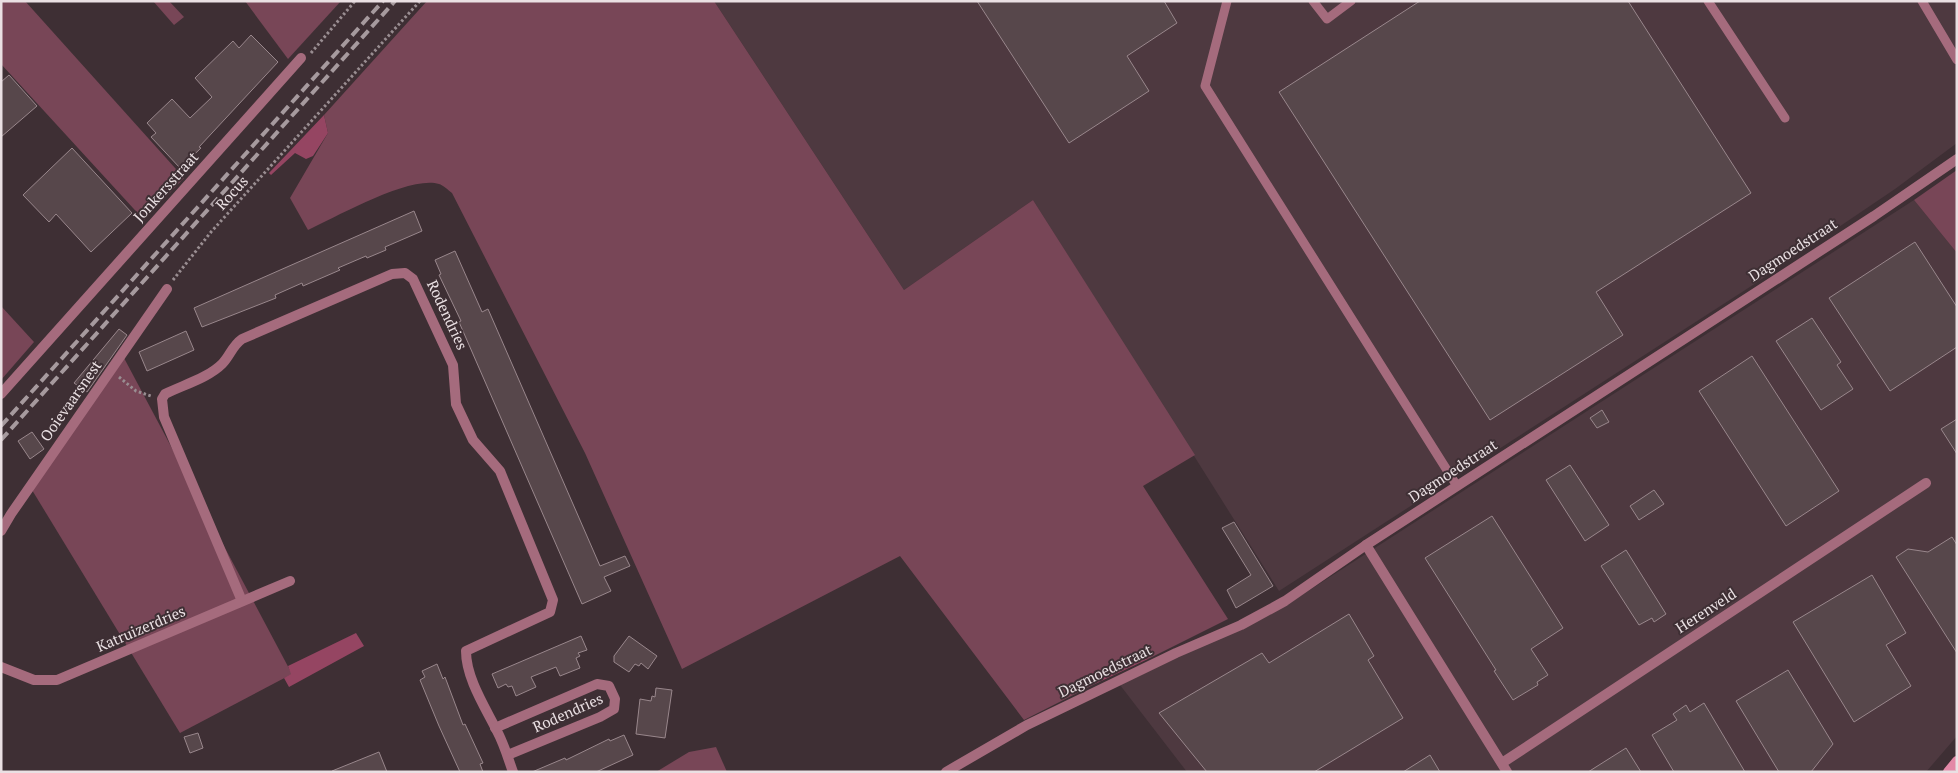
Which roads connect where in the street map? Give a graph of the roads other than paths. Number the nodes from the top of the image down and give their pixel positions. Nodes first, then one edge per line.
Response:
1 (1228, 1) edge
2 (1313, 1) edge
3 (1351, 1) edge
4 (1708, 1) edge
5 (1922, 1) edge
6 (301, 58) road end
7 (1957, 60) edge
8 (1785, 118) dead end
9 (1957, 159) edge
10 (167, 289) road end
11 (1, 394) edge
12 (1926, 483) dead end
13 (1457, 486) junction
14 (1, 531) edge
15 (1366, 545) junction
16 (290, 581) dead end
17 (242, 601) junction
18 (1, 667) edge
19 (495, 728) junction
20 (508, 755) junction
21 (1957, 762) edge
22 (1504, 767) edge
23 (513, 772) edge
24 (946, 772) edge
25 (1948, 772) edge

1 - 13 lane
2 - 3 lane
4 - 8 lane
5 - 7 lane
6 - 11 street, Jonkersstraat
9 - 13 street, Dagmoedstraat
10 - 14 street, Ooievaarsnest
12 - 22 street, Herenveld
13 - 15 street, Dagmoedstraat
15 - 22 street, Herenveld
15 - 24 street, Dagmoedstraat
16 - 17 street, Katruizerdries
17 - 18 street, Katruizerdries
17 - 19 street, Rodendries
19 - 20 street, Rodendries
19 - 20 street, Rodendries
20 - 23 street, Rodendries
21 - 25 main road

